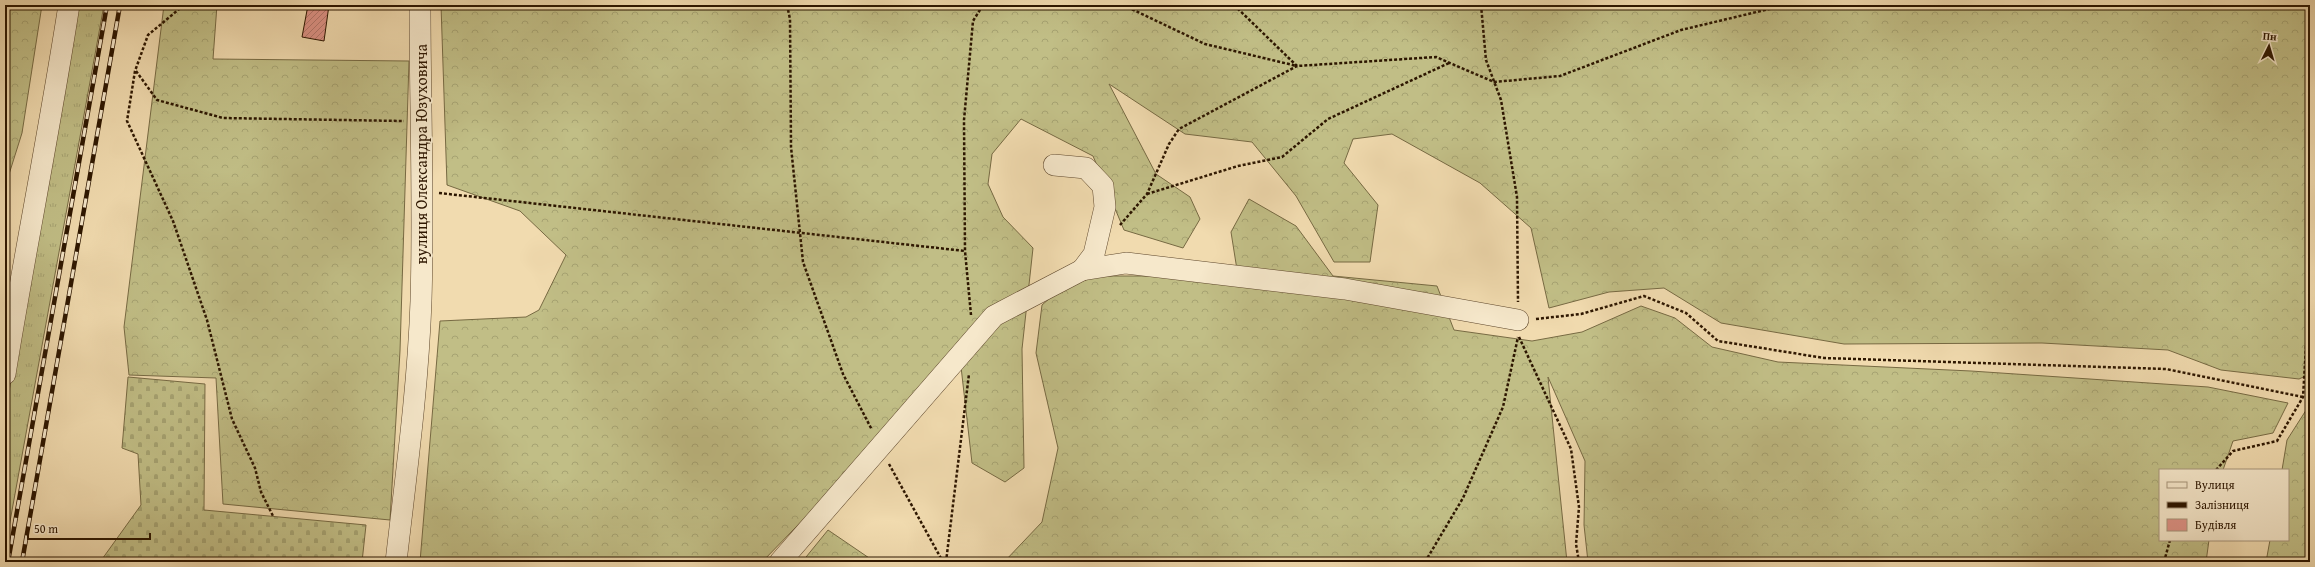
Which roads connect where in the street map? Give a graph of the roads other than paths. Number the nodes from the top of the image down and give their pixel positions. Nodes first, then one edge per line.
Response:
1 (69, 5) edge
2 (420, 5) edge
3 (1054, 165) dead end
4 (1082, 270) junction
5 (1518, 320) road end
6 (5, 374) edge
7 (396, 562) edge
8 (780, 562) edge

1 - 6 street
2 - 7 street, вулиця Олександра Юзуховича
3 - 4 street
4 - 5 street
4 - 8 street

